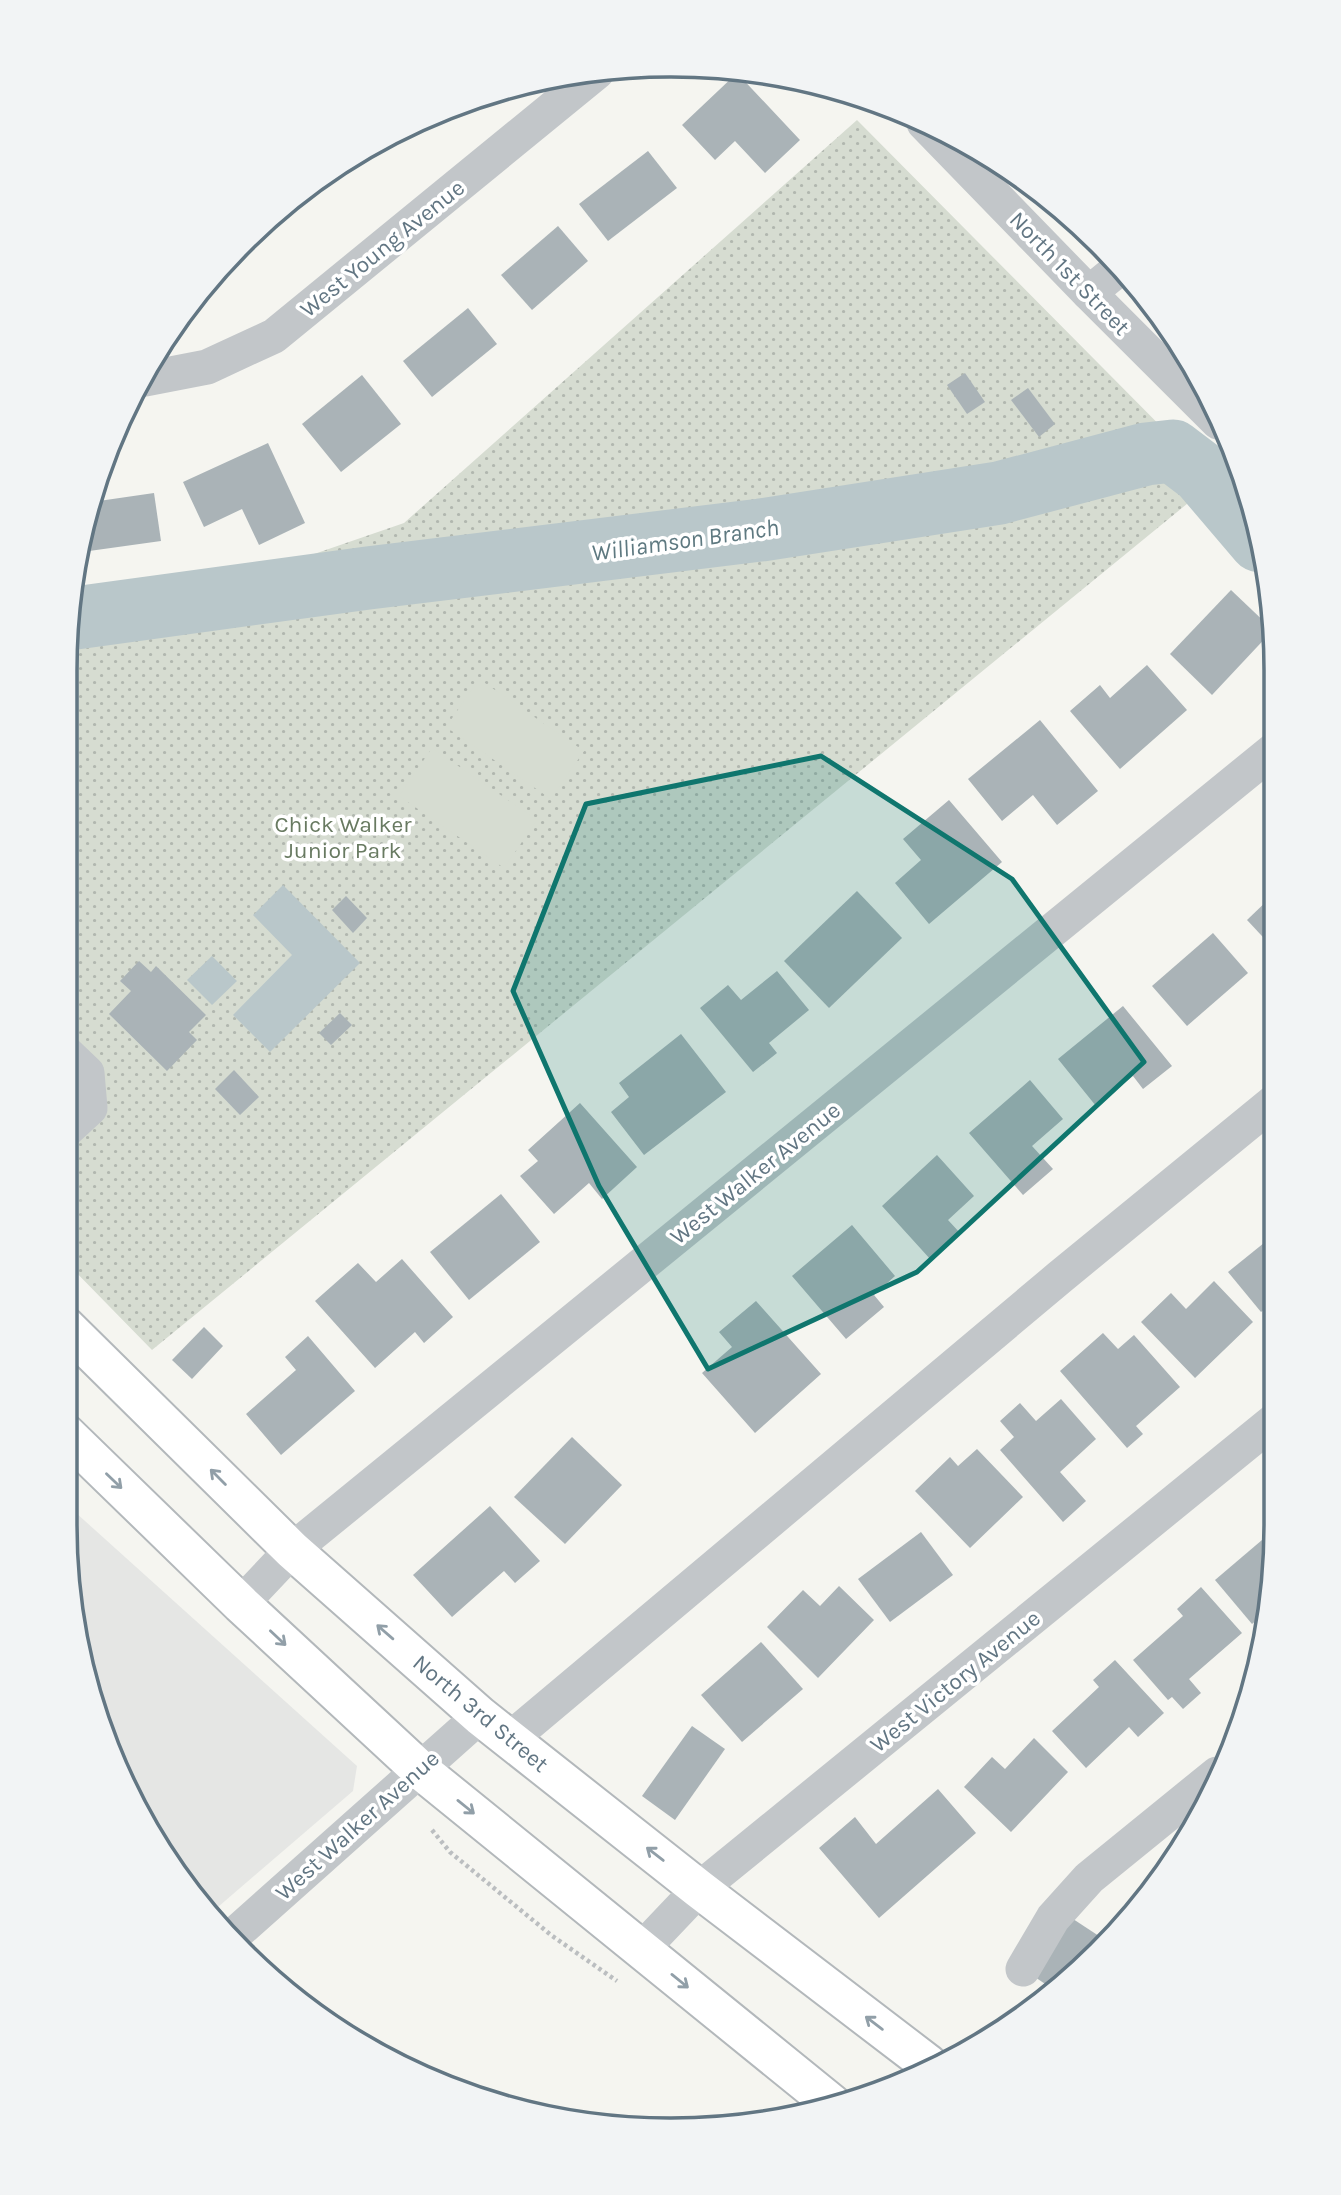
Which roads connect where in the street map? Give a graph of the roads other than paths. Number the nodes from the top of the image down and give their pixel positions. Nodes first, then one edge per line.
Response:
1 (583, 84) edge
2 (947, 146) edge
3 (1112, 274) edge
4 (1089, 293) junction
5 (155, 377) edge
6 (1202, 406) edge
7 (1264, 758) edge
8 (77, 1063) edge
9 (1264, 1110) edge
10 (77, 1120) edge
11 (77, 1338) edge
12 (1264, 1429) edge
13 (77, 1445) edge
14 (292, 1550) junction
15 (241, 1604) junction
16 (480, 1716) junction
17 (510, 1740) junction
18 (419, 1769) junction
19 (1204, 1784) edge
20 (699, 1889) junction
21 (238, 1931) edge
22 (642, 1949) junction
23 (1023, 1969) dead end
24 (924, 2061) edge
25 (824, 2098) edge

1 - 5 street, West Young Avenue
2 - 4 street, North 1st Street
3 - 4 street
4 - 6 street, North 1st Street
7 - 14 street, West Walker Avenue
8 - 10 street
9 - 17 street
14 -> 11 main road, North 3rd Street
12 - 20 street, West Victory Avenue
13 -> 15 main road
14 - 15 street, West Walker Avenue
16 -> 14 main road, North 3rd Street
15 -> 18 main road
16 - 17 main road, North 3rd Street
16 - 18 street, West Walker Avenue
20 -> 17 main road, North 3rd Street
18 - 21 street, West Walker Avenue
18 -> 22 main road
19 - 23 street
20 - 22 street, West Victory Avenue
24 -> 20 main road, North 3rd Street
22 -> 25 main road

